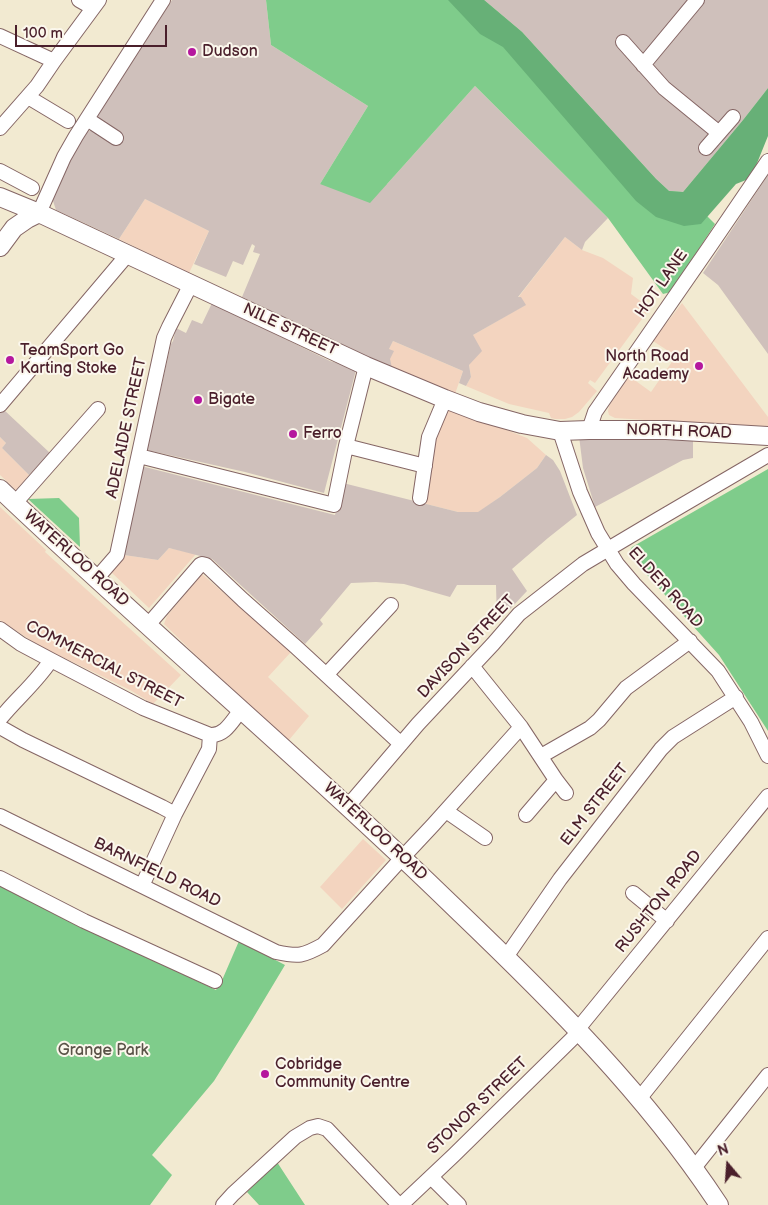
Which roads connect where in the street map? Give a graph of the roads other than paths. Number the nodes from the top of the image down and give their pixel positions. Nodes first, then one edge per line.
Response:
1 (79, 0) edge
2 (163, 0) edge
3 (694, 1) edge
4 (96, 4) edge
5 (0, 36) edge
6 (623, 42) dead end
7 (54, 61) junction
8 (643, 64) junction
9 (28, 97) junction
10 (733, 117) dead end
11 (87, 119) junction
12 (68, 121) dead end
13 (0, 128) edge
14 (719, 133) junction
15 (116, 138) dead end
16 (706, 148) dead end
17 (768, 161) edge
18 (0, 171) edge
19 (32, 188) dead end
20 (7, 200) edge
21 (39, 213) junction
22 (14, 228) junction
23 (0, 247) edge
24 (128, 254) junction
25 (191, 284) junction
26 (366, 366) junction
27 (444, 399) junction
28 (0, 405) edge
29 (98, 409) dead end
30 (589, 430) junction
31 (560, 431) junction
32 (768, 436) edge
33 (346, 446) junction
34 (768, 455) edge
35 (139, 456) junction
36 (425, 466) junction
37 (0, 489) edge
38 (420, 498) dead end
39 (15, 503) junction
40 (608, 549) junction
41 (97, 578) junction
42 (391, 605) dead end
43 (148, 625) junction
44 (0, 629) edge
45 (690, 641) junction
46 (51, 660) junction
47 (476, 670) junction
48 (327, 674) junction
49 (736, 697) junction
50 (8, 710) edge
51 (240, 710) junction
52 (521, 726) junction
53 (0, 727) edge
54 (210, 735) junction
55 (402, 744) junction
56 (541, 756) junction
57 (768, 756) edge
58 (556, 780) junction
59 (566, 793) dead end
60 (768, 796) edge
61 (348, 806) junction
62 (446, 811) junction
63 (174, 814) junction
64 (526, 815) dead end
65 (0, 816) edge
66 (485, 838) dead end
67 (402, 857) junction
68 (0, 878) edge
69 (142, 886) junction
70 (633, 893) dead end
71 (667, 921) junction
72 (768, 938) edge
73 (506, 957) junction
74 (216, 981) dead end
75 (578, 1031) junction
76 (768, 1075) edge
77 (639, 1099) junction
78 (694, 1168) junction
79 (431, 1177) junction
80 (223, 1205) edge
81 (400, 1205) edge
82 (459, 1205) edge
83 (719, 1205) edge

1 - 4 street
2 - 11 street
3 - 8 street
4 - 7 street
5 - 7 street
6 - 8 street
7 - 9 street
8 - 14 street
9 - 12 street
9 - 13 street
10 - 14 street
11 - 15 street
11 - 21 street
14 - 16 street
17 - 30 street, HOT LANE
18 - 19 street
20 - 21 main road, NILE STREET
20 - 22 main road
21 - 22 main road
21 - 24 main road, NILE STREET
22 - 23 main road
24 - 25 main road, NILE STREET
24 - 28 street
25 - 26 main road, NILE STREET
25 - 35 street, ADELAIDE STREET
26 - 27 main road, NILE STREET
26 - 33 street
27 - 31 main road, NILE STREET
27 - 36 street
29 - 39 street
30 - 31 main road, NILE STREET
30 - 32 main road, NORTH ROAD
31 - 40 street, ELDER ROAD
33 - 35 street
33 - 36 street
34 - 40 street, DAVISON STREET
35 - 41 street, ADELAIDE STREET
36 - 38 street
37 - 39 main road, WATERLOO ROAD
39 - 41 main road, WATERLOO ROAD
40 - 45 street, ELDER ROAD
40 - 47 street, DAVISON STREET
41 - 43 main road, WATERLOO ROAD
42 - 48 street
43 - 48 street
43 - 51 main road, WATERLOO ROAD
44 - 46 street, COMMERCIAL STREET
45 - 49 street, ELDER ROAD
45 - 56 street
46 - 50 street
46 - 54 street, COMMERCIAL STREET
47 - 52 street
47 - 55 street, DAVISON STREET
48 - 55 street
49 - 57 street, ELDER ROAD
49 - 73 street, ELM STREET
51 - 54 street
51 - 61 main road, WATERLOO ROAD
52 - 56 street
52 - 62 street
53 - 63 street
54 - 63 street
55 - 61 street, DAVISON STREET
56 - 58 street
58 - 59 street
58 - 64 street
60 - 71 street, RUSHTON ROAD
61 - 67 main road, WATERLOO ROAD
62 - 66 street
62 - 67 street
63 - 69 street
65 - 69 street, BARNFIELD ROAD
67 - 69 street, BARNFIELD ROAD
67 - 73 main road, WATERLOO ROAD
68 - 74 street
70 - 71 street
71 - 75 street, RUSHTON ROAD
72 - 77 street
73 - 75 main road, WATERLOO ROAD
75 - 77 main road, WATERLOO ROAD
75 - 79 street, STONOR STREET
76 - 78 street
77 - 78 main road, WATERLOO ROAD
78 - 83 main road, WATERLOO ROAD
79 - 81 street, STONOR STREET
79 - 82 street
80 - 81 street

